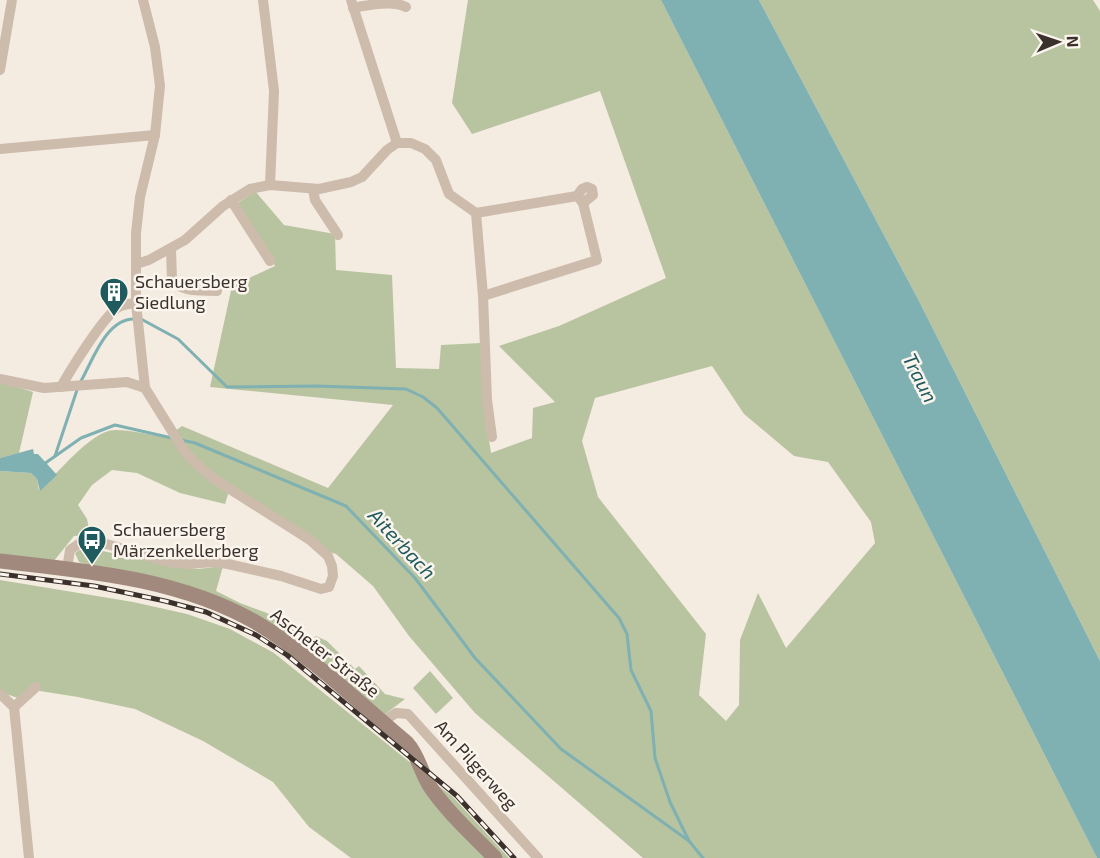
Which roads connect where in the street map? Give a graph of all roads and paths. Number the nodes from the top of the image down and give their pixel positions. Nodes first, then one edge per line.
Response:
1 (12, 0) edge
2 (143, 0) edge
3 (263, 0) edge
4 (352, 4) edge
5 (406, 7) dead end
6 (0, 70) edge
7 (155, 135) junction
8 (397, 143) junction
9 (0, 149) edge
10 (270, 185) junction
11 (313, 189) junction
12 (231, 200) junction
13 (476, 213) junction
14 (338, 235) dead end
15 (171, 249) junction
16 (270, 261) dead end
17 (136, 264) junction
18 (217, 291) dead end
19 (483, 296) junction
20 (136, 307) junction
21 (0, 379) edge
22 (65, 387) junction
23 (145, 387) junction
24 (492, 437) dead end
25 (0, 561) edge
26 (67, 569) junction
27 (36, 687) dead end
28 (0, 694) edge
29 (15, 710) junction
30 (382, 722) junction
31 (29, 858) edge
32 (495, 858) edge
33 (538, 858) edge

1 - 6 street
2 - 7 street
3 - 10 street
4 - 5 street
4 - 8 street
7 - 9 street
7 - 17 street
8 - 11 street
8 - 13 street
10 - 11 street
10 - 12 street
11 - 14 street
12 - 15 street
12 - 16 street
13 - 19 street
13 - 19 street
15 - 17 street
15 - 18 street
17 - 20 street
19 - 24 street
20 - 22 street
20 - 23 street
21 - 22 street
22 - 23 street
23 - 26 street
25 - 26 main road, Ascheter Straße
26 - 30 main road, Ascheter Straße
27 - 29 street
28 - 29 street
29 - 31 street
30 - 32 main road, Ascheter Straße
30 - 33 street, Am Pilgerweg

